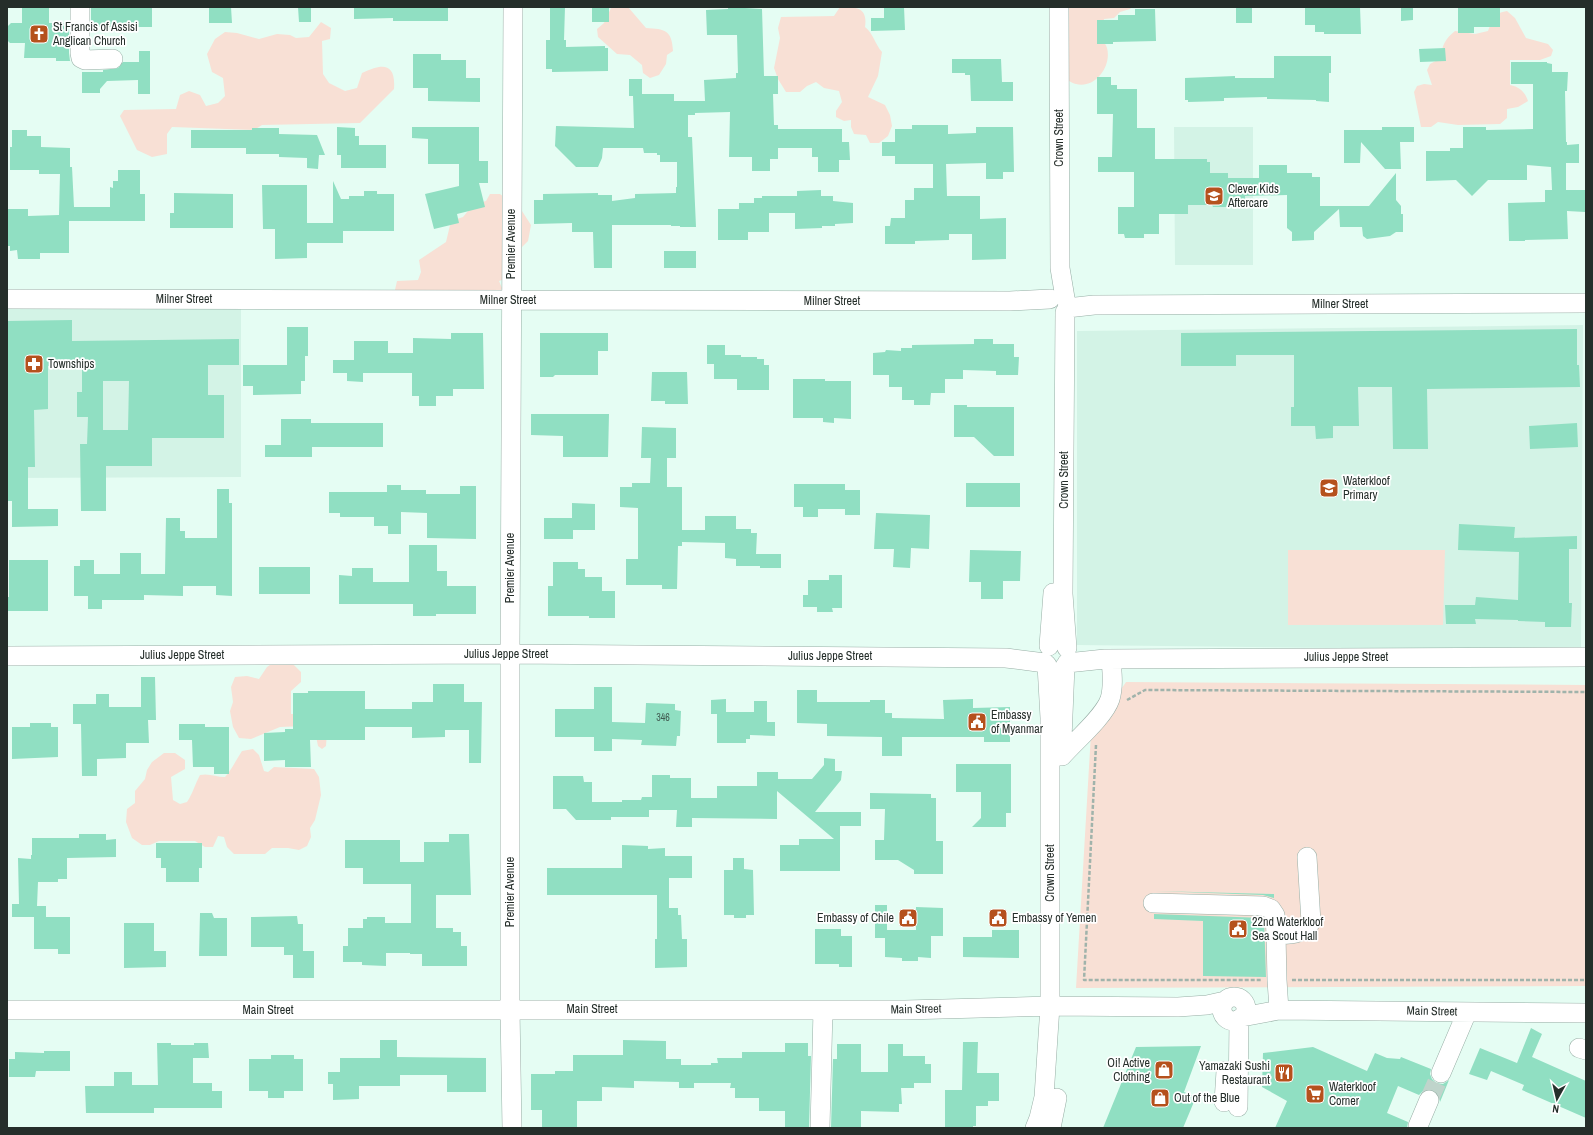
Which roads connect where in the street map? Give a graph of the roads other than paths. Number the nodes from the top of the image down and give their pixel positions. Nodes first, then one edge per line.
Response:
1 (80, 7) edge
2 (513, 7) edge
3 (1059, 7) edge
4 (113, 59) dead end
5 (7, 299) edge
6 (510, 300) junction
7 (1586, 303) edge
8 (1058, 305) junction
9 (510, 654) junction
10 (7, 656) edge
11 (1057, 657) junction
12 (1586, 657) edge
13 (1108, 659) junction
14 (1056, 756) junction
15 (1307, 857) dead end
16 (1153, 903) dead end
17 (1276, 935) junction
18 (1056, 1006) junction
19 (510, 1009) junction
20 (7, 1010) edge
21 (823, 1010) junction
22 (1279, 1010) junction
23 (1468, 1012) junction
24 (1234, 1013) junction
25 (1586, 1013) edge
26 (1233, 1038) junction
27 (1441, 1073) tunnel mouth
28 (1430, 1100) tunnel mouth
29 (1231, 1104) dead end
30 (1418, 1126) dead end
31 (512, 1128) edge
32 (820, 1128) edge
33 (1035, 1128) edge
34 (1051, 1128) edge

1 - 4 street
2 - 6 street, Premier Avenue
3 - 8 street, Crown Street
5 - 6 street, Milner Street
6 - 8 street, Milner Street
6 - 9 street, Premier Avenue
7 - 8 street, Milner Street
8 - 11 street, Crown Street
9 - 10 street, Julius Jeppe Street
9 - 11 street, Julius Jeppe Street
9 - 19 street, Premier Avenue
11 - 13 street, Julius Jeppe Street
11 - 14 street, Crown Street
12 - 13 street, Julius Jeppe Street
13 - 14 street
14 - 18 street, Crown Street
15 - 17 street
16 - 17 street
17 - 22 street
18 - 21 street, Main Street
18 - 24 street, Main Street
18 - 33 street, Crown Street
18 - 34 street, Crown Street
19 - 20 street, Main Street
19 - 21 street, Main Street
19 - 31 street, Premier Avenue
21 - 32 street
22 - 23 street, Main Street
22 - 24 street, Main Street
23 - 25 street, Main Street
23 - 27 street
24 - 26 street
24 - 26 street
26 - 29 street
28 - 30 street

